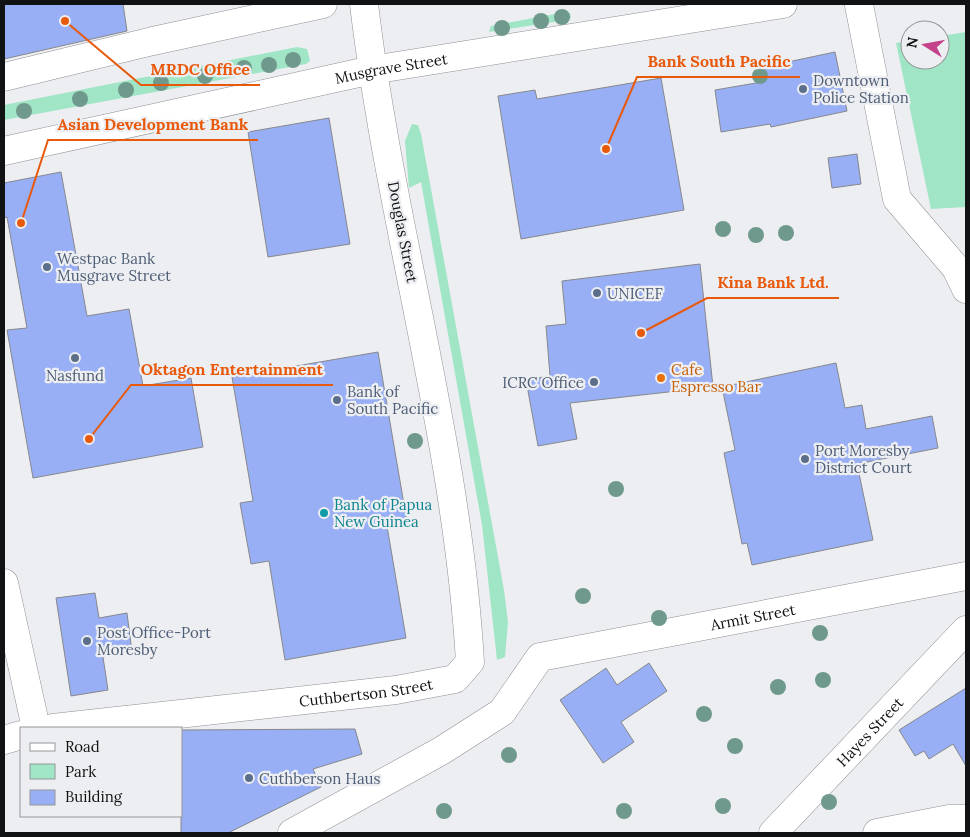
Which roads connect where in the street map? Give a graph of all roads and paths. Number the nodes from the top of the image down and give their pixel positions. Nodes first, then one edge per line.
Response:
1 (323, 4) edge
2 (364, 4) edge
3 (782, 4) edge
4 (859, 5) dead end
5 (668, 14) edge
6 (372, 70) junction
7 (4, 77) edge
8 (4, 151) edge
9 (966, 290) edge
10 (446, 460) joint
11 (966, 576) edge
12 (4, 583) edge
13 (966, 630) edge
14 (36, 727) edge
15 (62, 727) edge
16 (20, 735) edge
17 (4, 740) edge
18 (966, 819) edge
19 (292, 833) edge
20 (773, 833) edge
21 (877, 833) edge

1 - 7 street
2 - 6 street, Douglas Street
3 - 5 street, Musgrave Street
4 - 9 street
5 - 6 street, Musgrave Street
6 - 8 street, Musgrave Street
6 - 10 street, Douglas Street
10 - 15 street, Cuthbertson Street
11 - 19 street, Armit Street
12 - 14 street
13 - 20 street, Hayes Street
16 - 17 street
18 - 21 street

